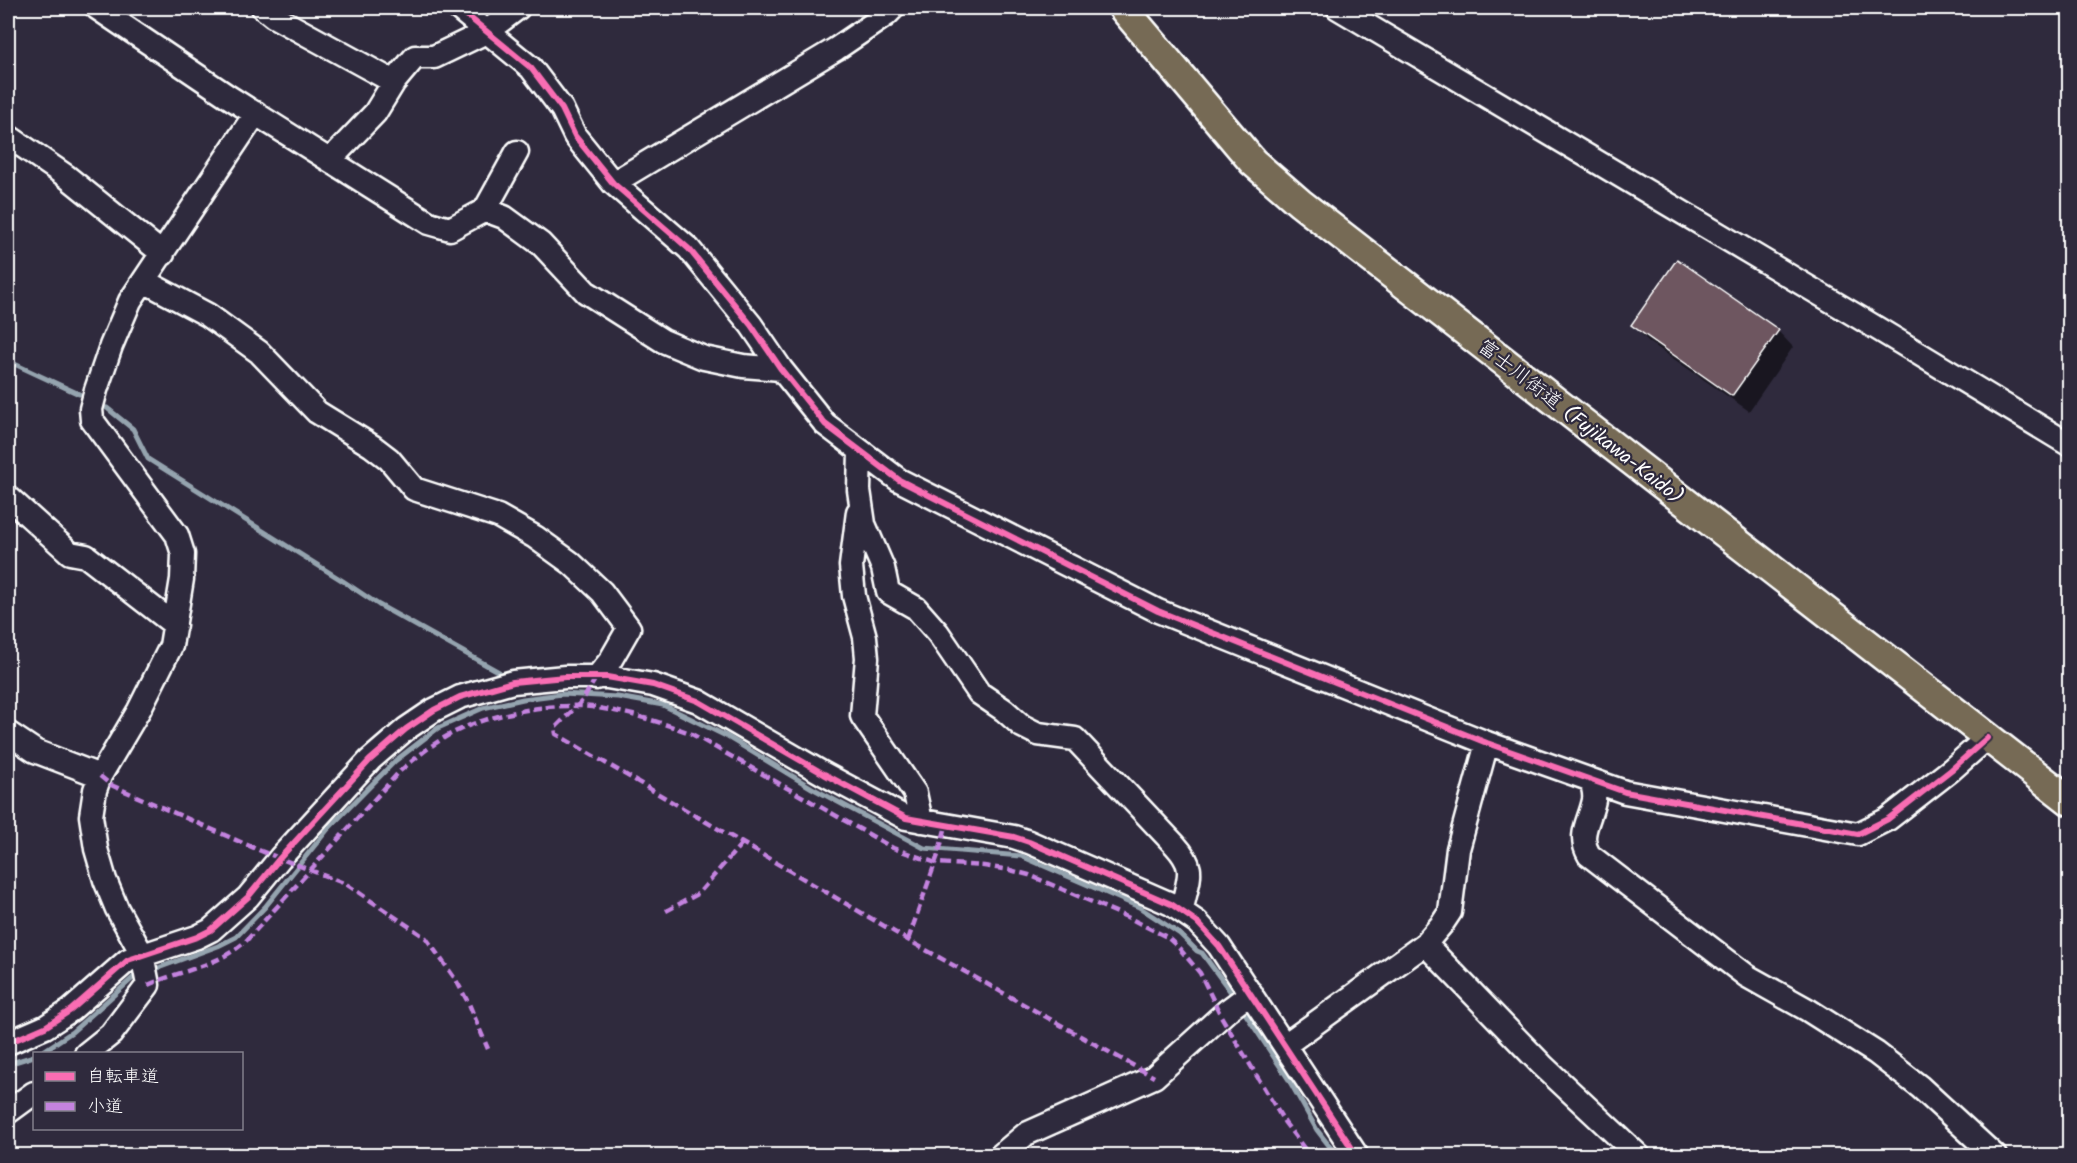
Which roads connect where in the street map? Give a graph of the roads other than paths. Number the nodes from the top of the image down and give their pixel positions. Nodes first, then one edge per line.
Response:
1 (97, 8) edge
2 (263, 8) edge
3 (458, 8) edge
4 (518, 8) edge
5 (893, 8) edge
6 (1123, 8) edge
7 (1338, 8) edge
8 (486, 32) junction
9 (394, 82) junction
10 (256, 113) junction
11 (8, 136) edge
12 (518, 152) dead end
13 (330, 160) junction
14 (613, 183) junction
15 (485, 210) junction
16 (163, 254) junction
17 (144, 281) junction
18 (781, 369) junction
19 (2070, 445) edge
20 (860, 451) junction
21 (860, 490) junction
22 (8, 497) edge
23 (175, 625) junction
24 (596, 678) junction
25 (8, 733) edge
26 (1987, 738) junction
27 (1487, 742) junction
28 (100, 776) junction
29 (1592, 782) junction
30 (2070, 801) edge
31 (921, 821) junction
32 (1183, 904) dead end
33 (1425, 944) junction
34 (145, 966) junction
35 (1249, 995) junction
36 (8, 1043) edge
37 (1285, 1045) junction
38 (87, 1052) edge
39 (33, 1094) edge
40 (8, 1112) edge
41 (1000, 1155) edge
42 (1357, 1155) edge
43 (1639, 1155) edge
44 (1995, 1155) edge

1 - 10 street
2 - 9 street
3 - 8 street
4 - 8 street
5 - 14 street
6 - 26 main road, 富士川街道 (Fujikawa-Kaido)
7 - 19 street
8 - 9 street
8 - 14 street
9 - 13 street
10 - 13 street
10 - 16 street
11 - 16 street
12 - 15 street
13 - 15 street
14 - 18 street
15 - 18 street
16 - 17 street
17 - 23 street
17 - 24 street
18 - 20 street
20 - 21 street
20 - 27 street
21 - 31 street
21 - 32 street
22 - 23 street
23 - 28 street
24 - 31 street
24 - 34 street
25 - 28 street
26 - 29 street
26 - 30 main road, 富士川街道 (Fujikawa-Kaido)
27 - 29 street
27 - 33 street
28 - 34 street
29 - 44 street
31 - 35 street
33 - 37 street
33 - 43 street
34 - 36 street
34 - 38 street
35 - 37 street
35 - 41 street
37 - 42 street
39 - 40 street

